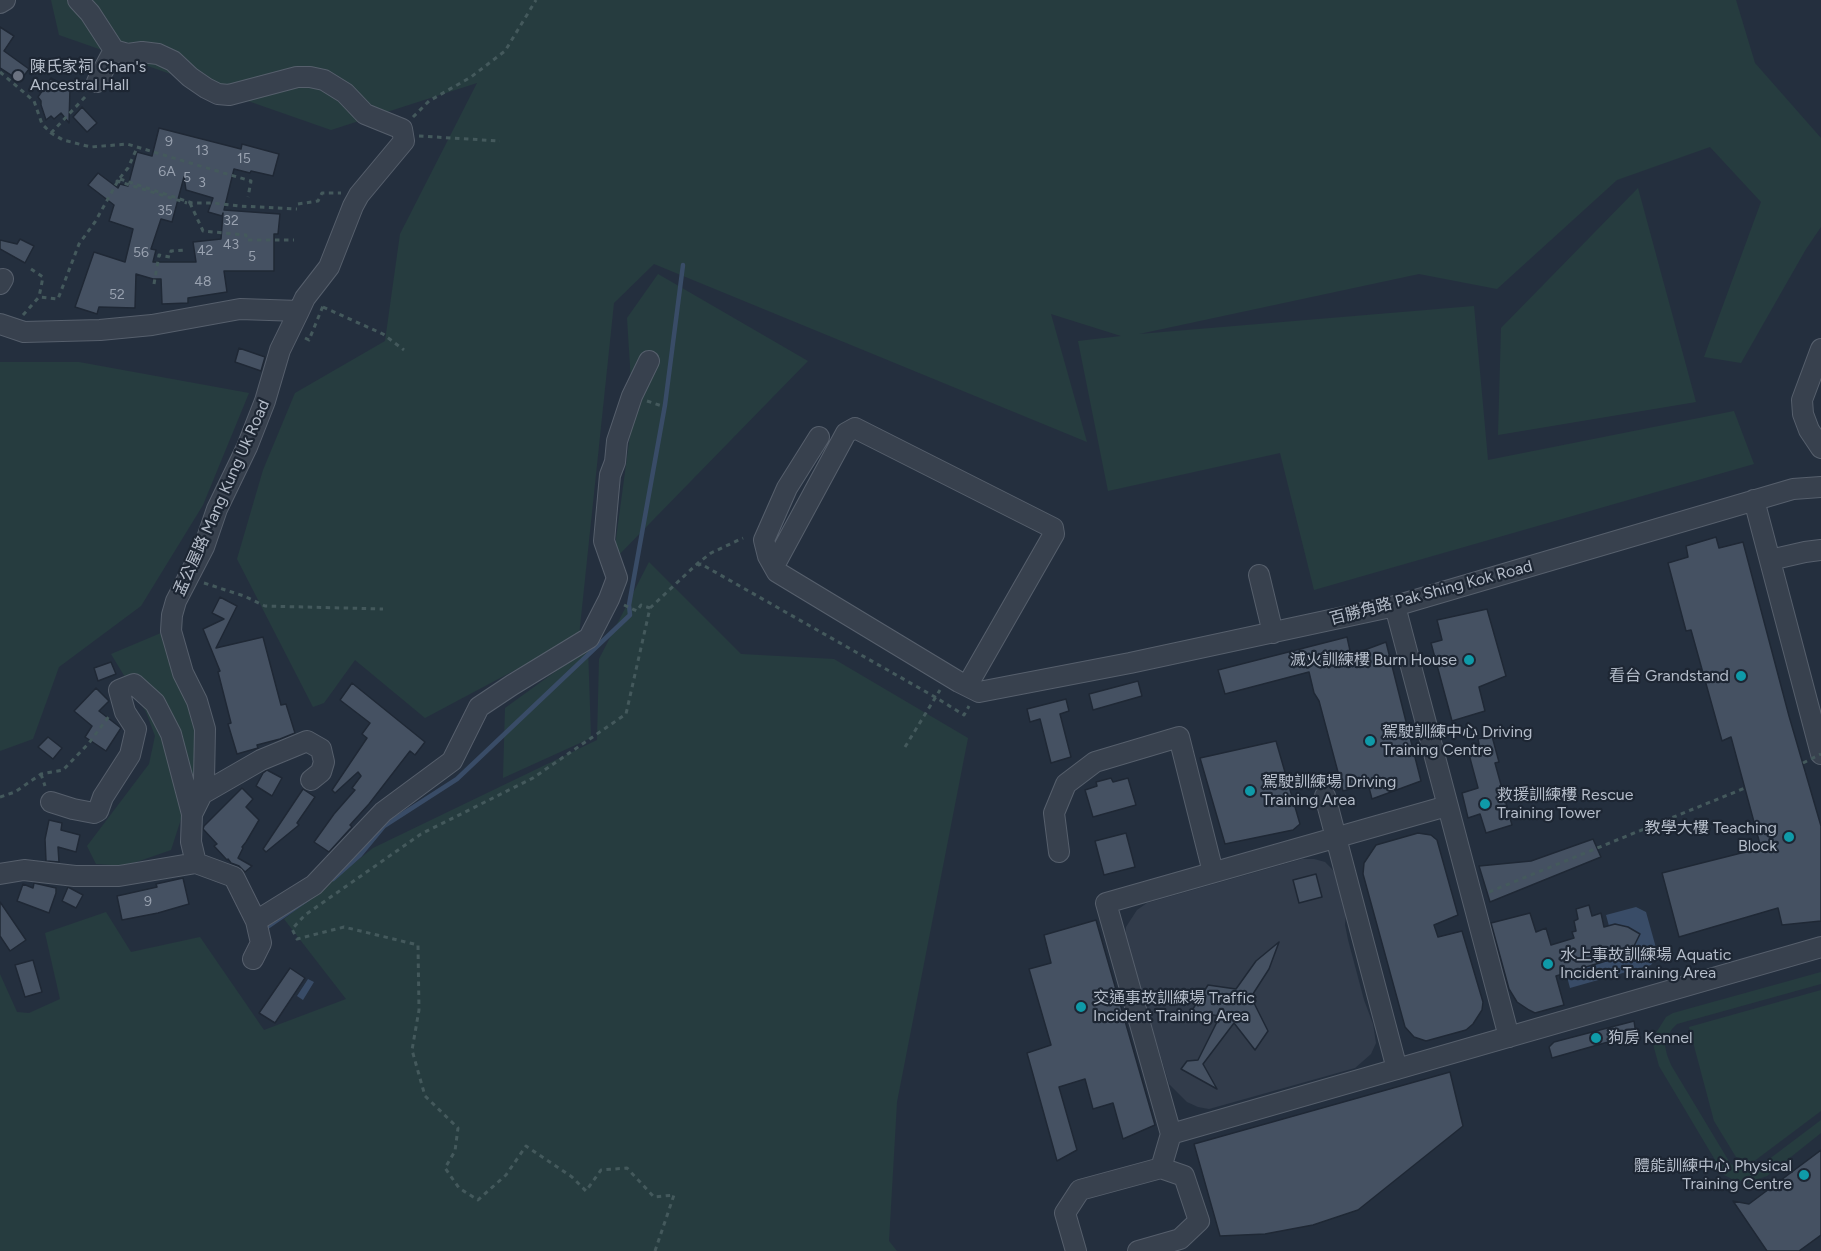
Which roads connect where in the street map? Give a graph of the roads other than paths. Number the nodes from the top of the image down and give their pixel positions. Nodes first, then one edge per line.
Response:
1 (4, 0) edge
2 (78, 0) edge
3 (0, 3) edge
4 (114, 50) junction
5 (92, 88) road end
6 (299, 310) junction
7 (6, 326) edge
8 (1821, 349) edge
9 (649, 361) dead end
10 (819, 437) dead end
11 (1821, 448) edge
12 (1821, 487) edge
13 (1754, 500) junction
14 (1821, 550) edge
15 (1770, 560) junction
16 (774, 566) junction
17 (1259, 575) dead end
18 (1395, 606) junction
19 (1273, 633) junction
20 (968, 686) junction
21 (1821, 754) edge
22 (311, 780) dead end
23 (202, 794) junction
24 (1325, 796) dead end
25 (51, 802) dead end
26 (1447, 806) junction
27 (192, 814) junction
28 (1335, 838) junction
29 (1059, 852) dead end
30 (196, 863) junction
31 (1213, 872) junction
32 (1, 873) edge
33 (256, 922) junction
34 (1821, 947) edge
35 (257, 951) dead end
36 (1509, 1037) junction
37 (1397, 1069) junction
38 (1171, 1134) junction
39 (1161, 1168) junction
40 (1076, 1251) edge
41 (1138, 1251) edge

1 - 3 street
2 - 4 street
4 - 5 street
4 - 6 street, 孟公屋路 Mang Kung Uk Road
6 - 7 street
6 - 23 street, 孟公屋路 Mang Kung Uk Road
8 - 11 street
9 - 33 street
10 - 16 street
12 - 13 street, 百勝角路 Pak Shing Kok Road
13 - 15 street
13 - 18 street, 百勝角路 Pak Shing Kok Road
14 - 15 street
15 - 21 street
16 - 20 street
16 - 20 street
17 - 19 street
18 - 19 street, 百勝角路 Pak Shing Kok Road
18 - 26 street
19 - 20 street, 百勝角路 Pak Shing Kok Road
22 - 23 street
23 - 27 street, 孟公屋路 Mang Kung Uk Road
24 - 28 street
25 - 27 street
26 - 28 street
26 - 36 street
27 - 30 street, 孟公屋路 Mang Kung Uk Road
28 - 31 street
28 - 37 street
29 - 31 street
30 - 32 street
30 - 33 street
31 - 38 street
33 - 35 street
34 - 36 street
36 - 37 street
37 - 38 street
38 - 39 street
39 - 40 street
39 - 41 street

